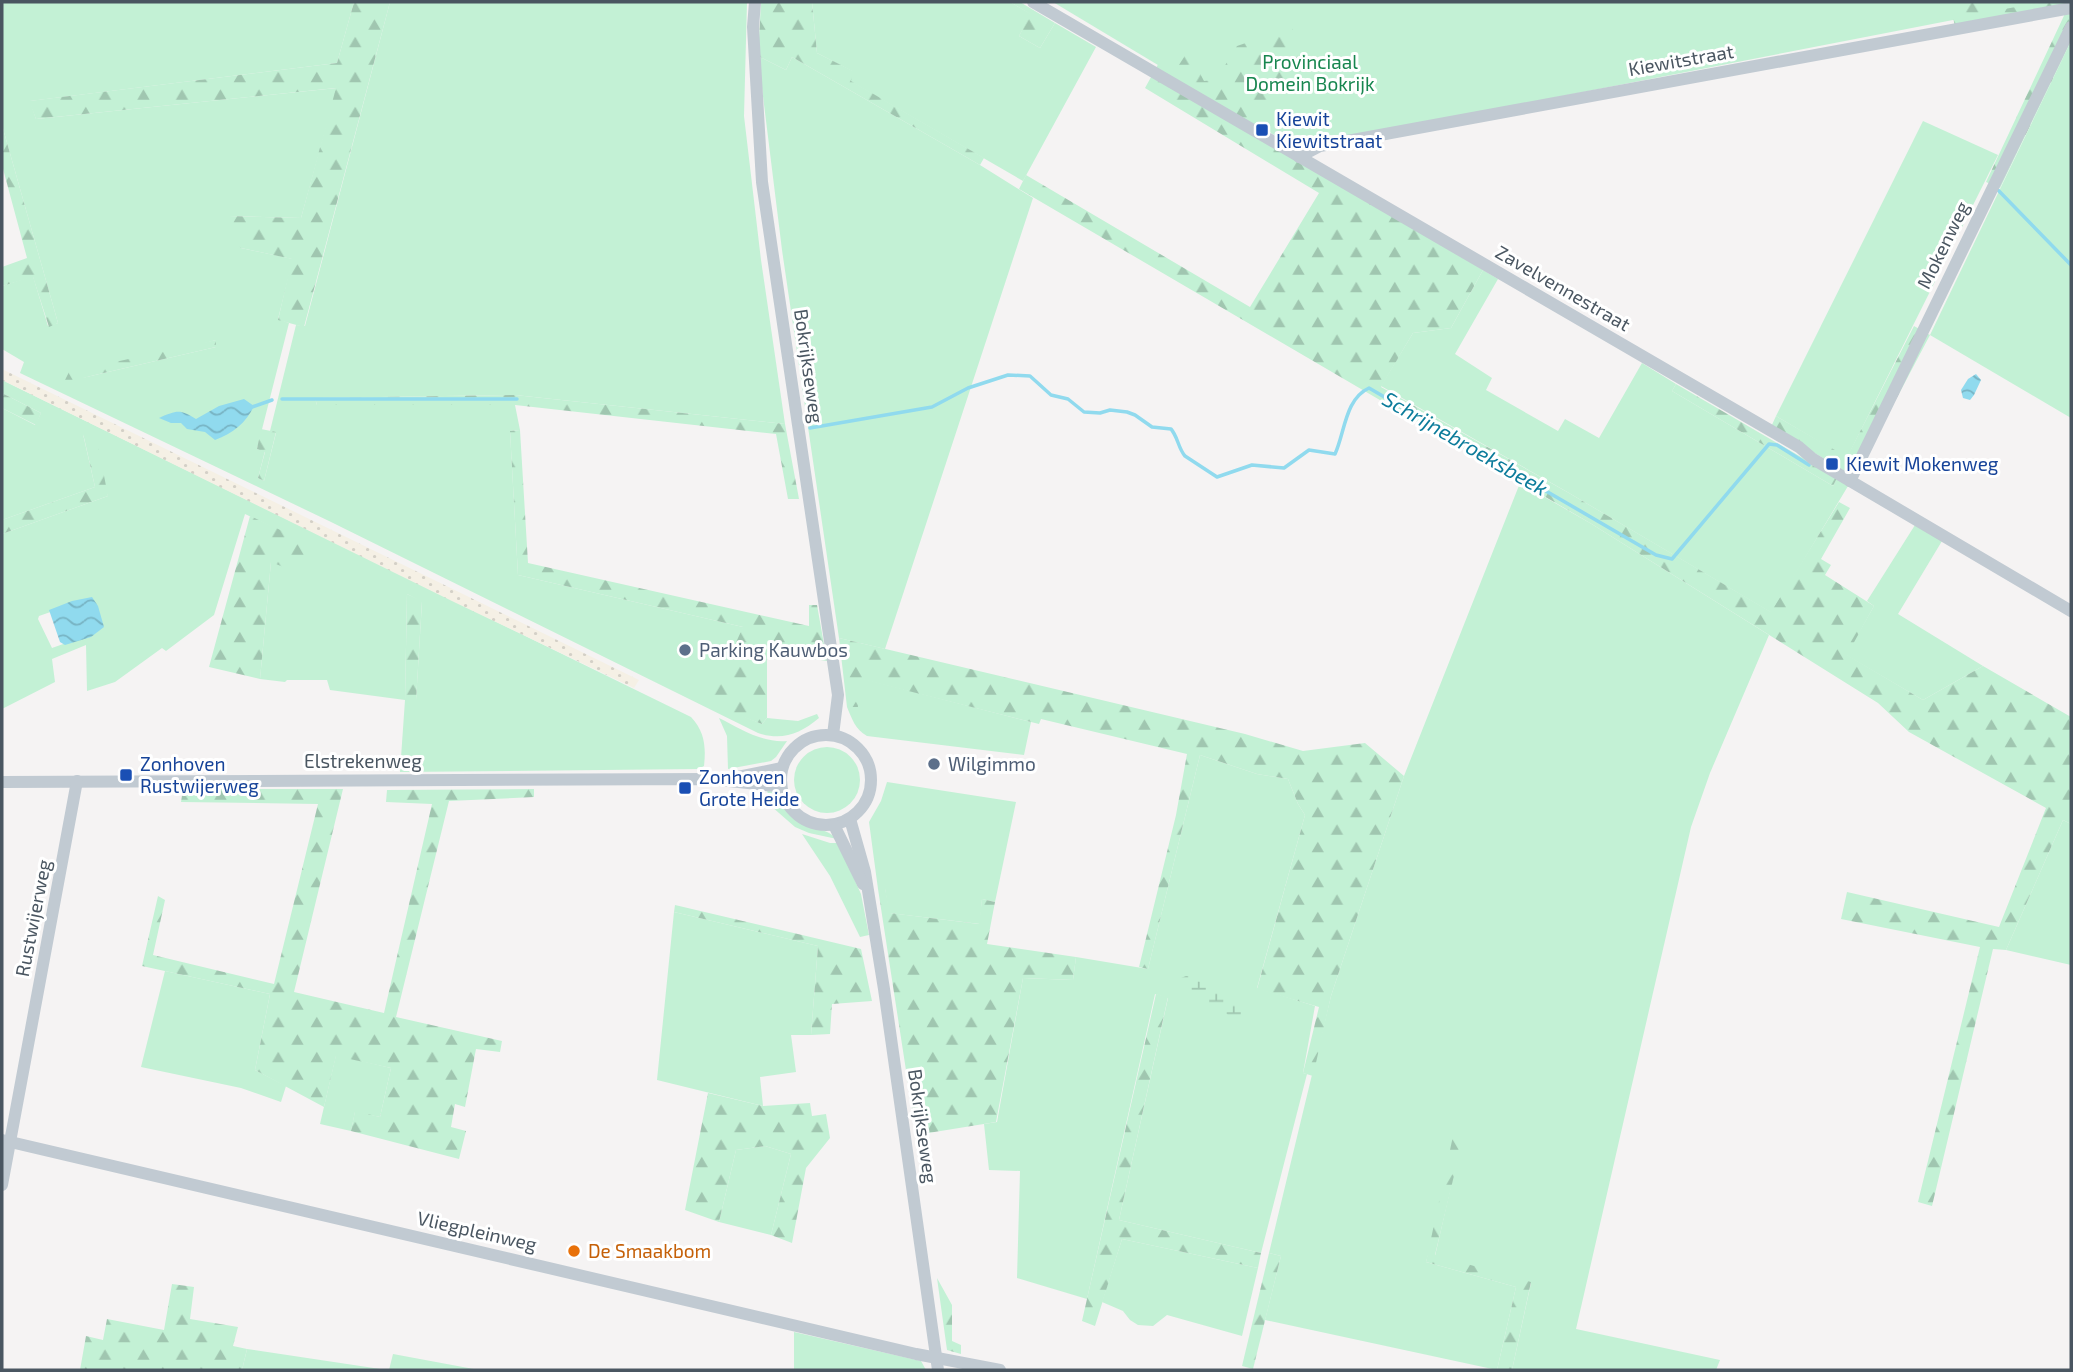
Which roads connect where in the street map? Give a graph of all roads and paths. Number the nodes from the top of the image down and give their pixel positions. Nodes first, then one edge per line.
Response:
1 (755, 2) edge
2 (1033, 2) edge
3 (2071, 8) edge
4 (2071, 27) edge
5 (1299, 157) junction
6 (1850, 481) junction
7 (2071, 611) edge
8 (833, 735) junction
9 (782, 768) junction
10 (725, 779) junction
11 (2, 782) edge
12 (77, 782) junction
13 (781, 789) junction
14 (850, 819) junction
15 (834, 825) junction
16 (866, 888) junction
17 (6, 1141) edge
18 (2, 1185) edge
19 (936, 1356) junction
20 (939, 1370) edge
21 (1000, 1370) edge

1 - 8 street, Bokrijkseweg
2 - 5 street, Zavelvennestraat
3 - 5 street, Kiewitstraat
4 - 6 street, Mokenweg
5 - 6 street, Zavelvennestraat
6 - 7 street, Zavelvennestraat
8 - 9 street
8 - 14 street
9 - 10 street, Elstrekenweg
9 - 13 street
10 - 12 street, Elstrekenweg
10 - 13 street, Elstrekenweg
11 - 12 street, Elstrekenweg
12 - 17 street, Rustwijerweg
13 - 15 street
14 - 15 street
14 - 16 street, Bokrijkseweg
15 - 16 street, Bokrijkseweg
16 - 19 street, Bokrijkseweg
17 - 18 street, Rustwijerweg
17 - 19 street, Vliegpleinweg
19 - 20 street, Bokrijkseweg
19 - 21 street, Vliegpleinweg

